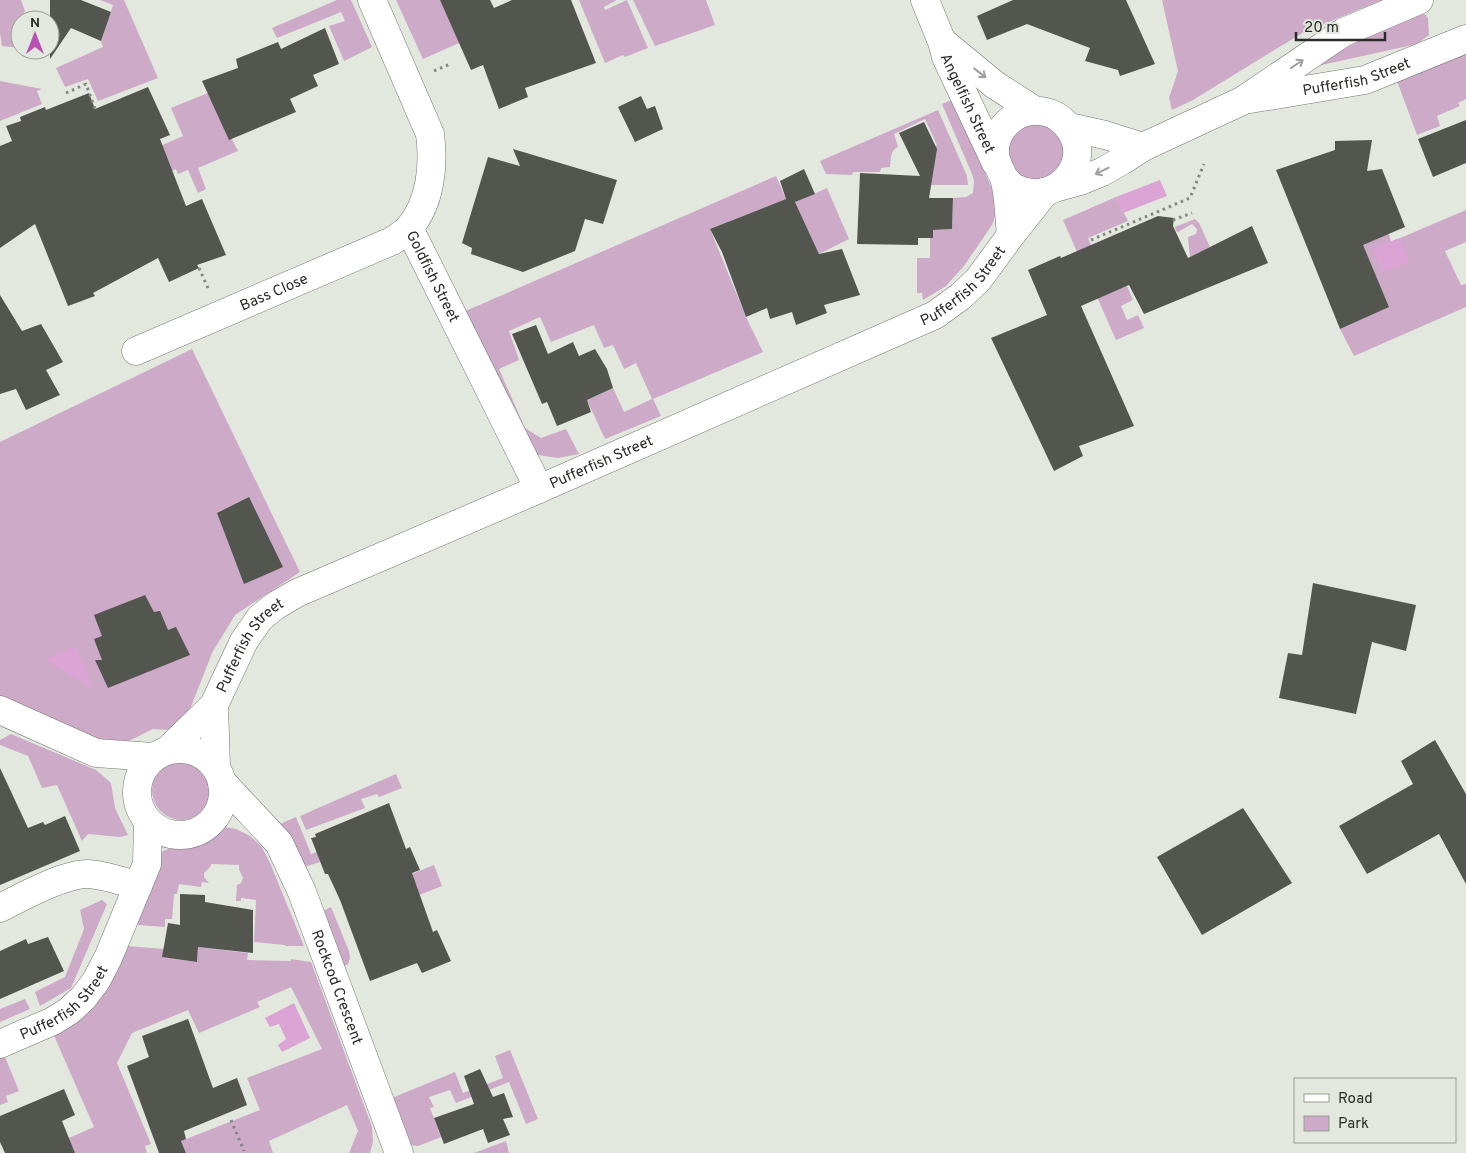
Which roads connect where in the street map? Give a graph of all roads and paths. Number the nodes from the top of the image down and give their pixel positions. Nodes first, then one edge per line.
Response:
1 (372, 0) edge
2 (925, 0) edge
3 (1419, 0) edge
4 (1466, 39) edge
5 (942, 42) junction
6 (66, 93) dead end
7 (1242, 101) junction
8 (96, 109) dead end
9 (1034, 110) junction
10 (1069, 127) junction
11 (1143, 147) junction
12 (1204, 164) dead end
13 (1000, 171) junction
14 (1052, 190) junction
15 (1192, 213) dead end
16 (1174, 220) dead end
17 (409, 228) junction
18 (1010, 235) junction
19 (1091, 240) dead end
20 (199, 268) dead end
21 (209, 291) dead end
22 (136, 351) dead end
23 (539, 490) junction
24 (214, 706) junction
25 (5, 717) edge
26 (96, 753) junction
27 (160, 753) junction
28 (219, 774) junction
29 (142, 810) junction
30 (213, 820) junction
31 (265, 828) junction
32 (183, 835) junction
33 (142, 875) junction
34 (0, 908) edge
35 (0, 1044) edge
36 (231, 1120) dead end
37 (244, 1151) dead end
38 (399, 1153) edge

1 - 17 street, Goldfish Street
2 - 5 street, Angelfish Street
7 -> 3 street, Pufferfish Street
4 - 7 street, Pufferfish Street
5 -> 9 street, Angelfish Street
5 - 13 street, Angelfish Street
6 - 8 path
7 - 11 street, Pufferfish Street
9 - 10 street
9 - 13 street, Pufferfish Street
10 - 11 street
10 - 14 street, Pufferfish Street
11 -> 14 street, Pufferfish Street
12 - 19 path
13 - 14 street, Pufferfish Street
13 - 18 street, Pufferfish Street
14 - 18 street, Pufferfish Street
15 - 16 path
17 - 22 street, Bass Close
17 - 23 street, Goldfish Street
18 - 23 street, Pufferfish Street
20 - 21 path
23 - 24 street, Pufferfish Street
24 - 27 street, Pufferfish Street
24 - 28 street, Pufferfish Street
25 - 26 street
26 - 27 street
26 - 29 street
27 - 28 street
27 - 29 street, Pufferfish Street
28 - 30 street, Pufferfish Street
28 - 31 street, Rockcod Crescent
29 - 32 street
29 - 33 street, Pufferfish Street
30 - 31 street
30 - 32 street, Pufferfish Street
31 - 38 street, Rockcod Crescent
32 - 33 street, Pufferfish Street
33 - 34 street
33 - 35 street, Pufferfish Street
36 - 37 path

